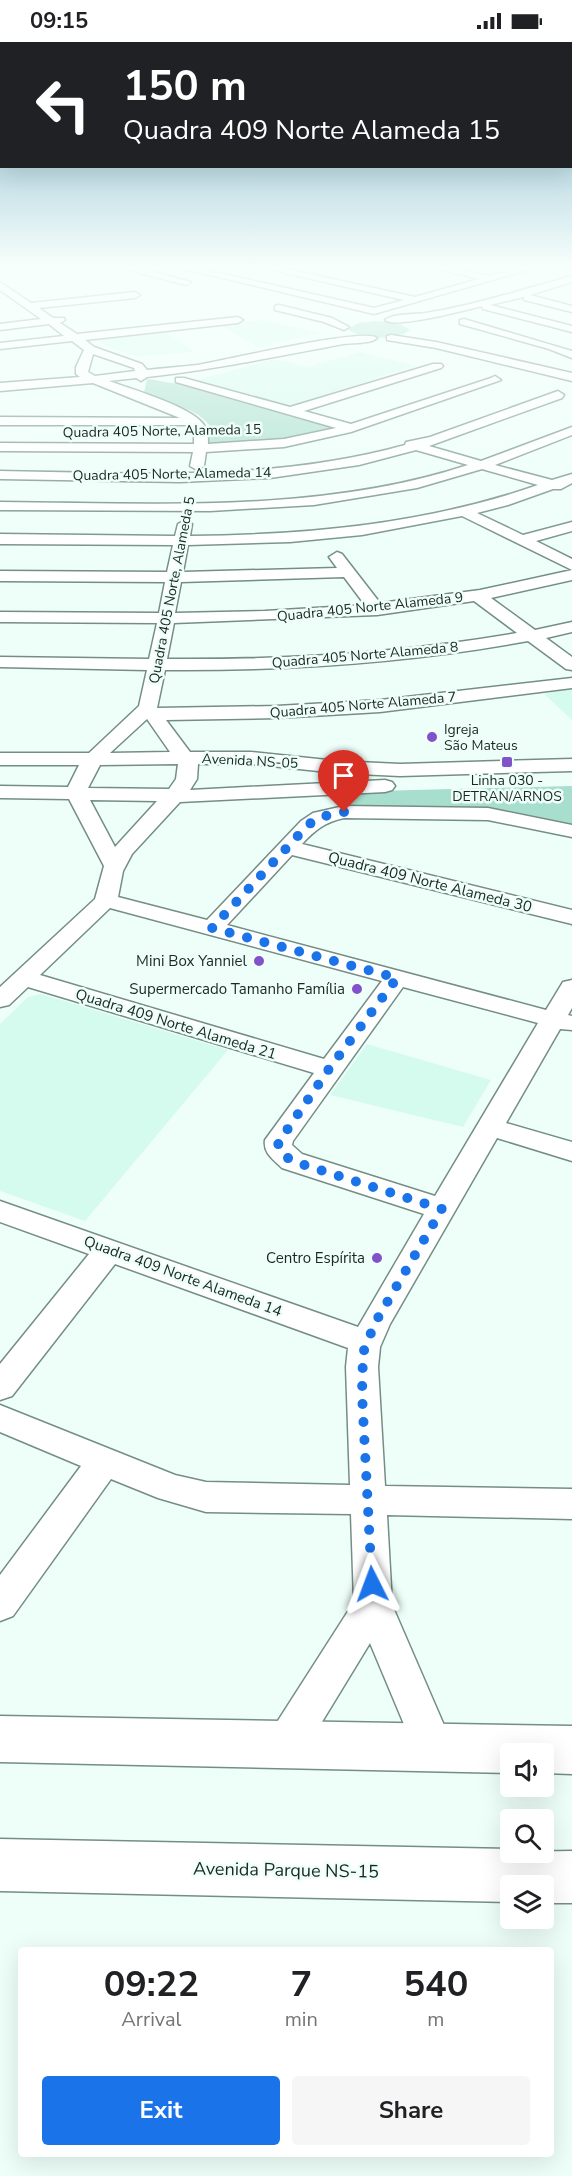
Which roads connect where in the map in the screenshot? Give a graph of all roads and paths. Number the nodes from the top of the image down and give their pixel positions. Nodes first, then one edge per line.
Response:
1 (88, 364) edge
2 (124, 364) edge
3 (131, 364) edge
4 (225, 364) edge
5 (515, 364) edge
6 (540, 364) edge
7 (437, 366) dead end
8 (87, 367) junction
9 (572, 371) edge
10 (43, 372) dead end
11 (141, 375) junction
12 (572, 377) edge
13 (0, 378) edge
14 (94, 380) junction
15 (180, 380) dead end
16 (495, 380) dead end
17 (0, 387) edge
18 (558, 395) dead end
19 (145, 399) junction
20 (290, 411) junction
21 (0, 421) edge
22 (195, 422) junction
23 (351, 428) junction
24 (572, 431) edge
25 (372, 434) dead end
26 (393, 440) dead end
27 (413, 446) junction
28 (0, 447) edge
29 (200, 448) junction
30 (481, 465) junction
31 (0, 475) edge
32 (195, 476) junction
33 (572, 478) edge
34 (553, 485) junction
35 (572, 490) edge
36 (0, 506) edge
37 (188, 507) junction
38 (465, 512) junction
39 (572, 526) edge
40 (323, 536) junction
41 (0, 539) edge
42 (522, 540) junction
43 (182, 541) junction
44 (572, 565) edge
45 (348, 572) junction
46 (572, 575) edge
47 (0, 576) edge
48 (174, 577) junction
49 (478, 596) junction
50 (376, 610) junction
51 (0, 617) edge
52 (166, 618) junction
53 (572, 627) edge
54 (533, 635) junction
55 (0, 662) edge
56 (157, 663) junction
57 (572, 665) edge
58 (572, 683) edge
59 (151, 711) junction
60 (96, 757) junction
61 (183, 758) junction
62 (0, 759) edge
63 (572, 765) edge
64 (572, 780) edge
65 (0, 792) edge
66 (77, 795) junction
67 (173, 796) junction
68 (572, 831) edge
69 (288, 846) junction
70 (115, 866) junction
71 (105, 900) junction
72 (572, 917) edge
73 (212, 928) junction
74 (23, 978) junction
75 (397, 978) junction
76 (572, 987) edge
77 (0, 1000) edge
78 (563, 1022) edge
79 (329, 1069) junction
80 (490, 1127) junction
81 (572, 1152) edge
82 (442, 1209) junction
83 (0, 1211) edge
84 (109, 1250) junction
85 (366, 1342) junction
86 (0, 1387) edge
87 (0, 1419) edge
88 (104, 1461) junction
89 (368, 1500) junction
90 (572, 1504) edge
91 (0, 1604) edge
92 (373, 1605) junction
93 (0, 1739) edge
94 (286, 1744) junction
95 (433, 1746) junction
96 (572, 1750) edge
97 (0, 1865) edge
98 (572, 1877) edge

1 - 8 street
2 - 8 street
3 - 11 street
4 - 11 street
5 - 12 street
6 - 9 street
7 - 20 street
8 - 14 street
10 - 13 street
11 - 14 street
11 - 19 street
14 - 17 street
14 - 19 street
15 - 20 street
16 - 23 street, Quadra 405 Norte, Alameda 15
18 - 27 street, Quadra 405 Norte, Alameda 14
19 - 22 street
20 - 23 street
21 - 22 street
22 - 29 street, Quadra 405 Norte, Alameda 5
23 - 25 street
23 - 29 street, Quadra 405 Norte, Alameda 15
24 - 30 street
26 - 27 street
27 - 30 street
27 - 32 street, Quadra 405 Norte, Alameda 14
28 - 29 street, Quadra 405 Norte, Alameda 15
29 - 32 street, Quadra 405 Norte, Alameda 5
30 - 34 street
30 - 37 street
31 - 32 street, Quadra 405 Norte, Alameda 14
32 - 37 street, Quadra 405 Norte, Alameda 5
33 - 34 street
34 - 35 street
34 - 38 street
36 - 37 street
37 - 43 street, Quadra 405 Norte, Alameda 5
38 - 40 street
38 - 42 street
39 - 42 street
40 - 43 street
40 - 45 street
41 - 43 street
42 - 44 street
43 - 48 street, Quadra 405 Norte, Alameda 5
45 - 48 street
45 - 50 street
46 - 49 street, Quadra 405 Norte Alameda 9
47 - 48 street
48 - 52 street, Quadra 405 Norte, Alameda 5
49 - 50 street, Quadra 405 Norte Alameda 9
49 - 54 street
50 - 52 street, Quadra 405 Norte Alameda 9
51 - 52 street, Quadra 405 Norte Alameda 9
52 - 56 street, Quadra 405 Norte, Alameda 5
53 - 54 street, Quadra 405 Norte Alameda 8
54 - 56 street, Quadra 405 Norte Alameda 8
54 - 57 street
55 - 56 street, Quadra 405 Norte Alameda 8
56 - 59 street, Quadra 405 Norte, Alameda 5
58 - 59 street, Quadra 405 Norte Alameda 7
59 - 60 street
59 - 61 street
60 - 61 street, Avenida NS-05
60 - 62 street, Avenida NS-05
60 - 66 street
61 - 63 street, Avenida NS-05
61 - 67 street
64 - 67 street, Avenida NS-05
65 - 66 street, Avenida NS-05
66 - 67 street, Avenida NS-05
66 - 70 street
67 - 70 street
68 - 69 street
69 - 72 street, Quadra 409 Norte Alameda 30
69 - 73 street
70 - 71 street
71 - 73 street
71 - 74 street
73 - 75 street
74 - 77 street
74 - 79 street, Quadra 409 Norte Alameda 21
75 - 78 street
75 - 79 street
76 - 78 street
78 - 80 street
79 - 82 street
80 - 81 street
80 - 82 street
82 - 85 street
83 - 84 street, Quadra 409 Norte Alameda 14
84 - 85 street, Quadra 409 Norte Alameda 14
84 - 86 street
85 - 89 street
87 - 88 street
88 - 89 street
88 - 91 street
89 - 90 street
89 - 92 street
92 - 94 street
92 - 95 street
93 - 94 main road
94 - 95 main road
95 - 96 main road
97 - 98 main road, Avenida Parque NS-15

